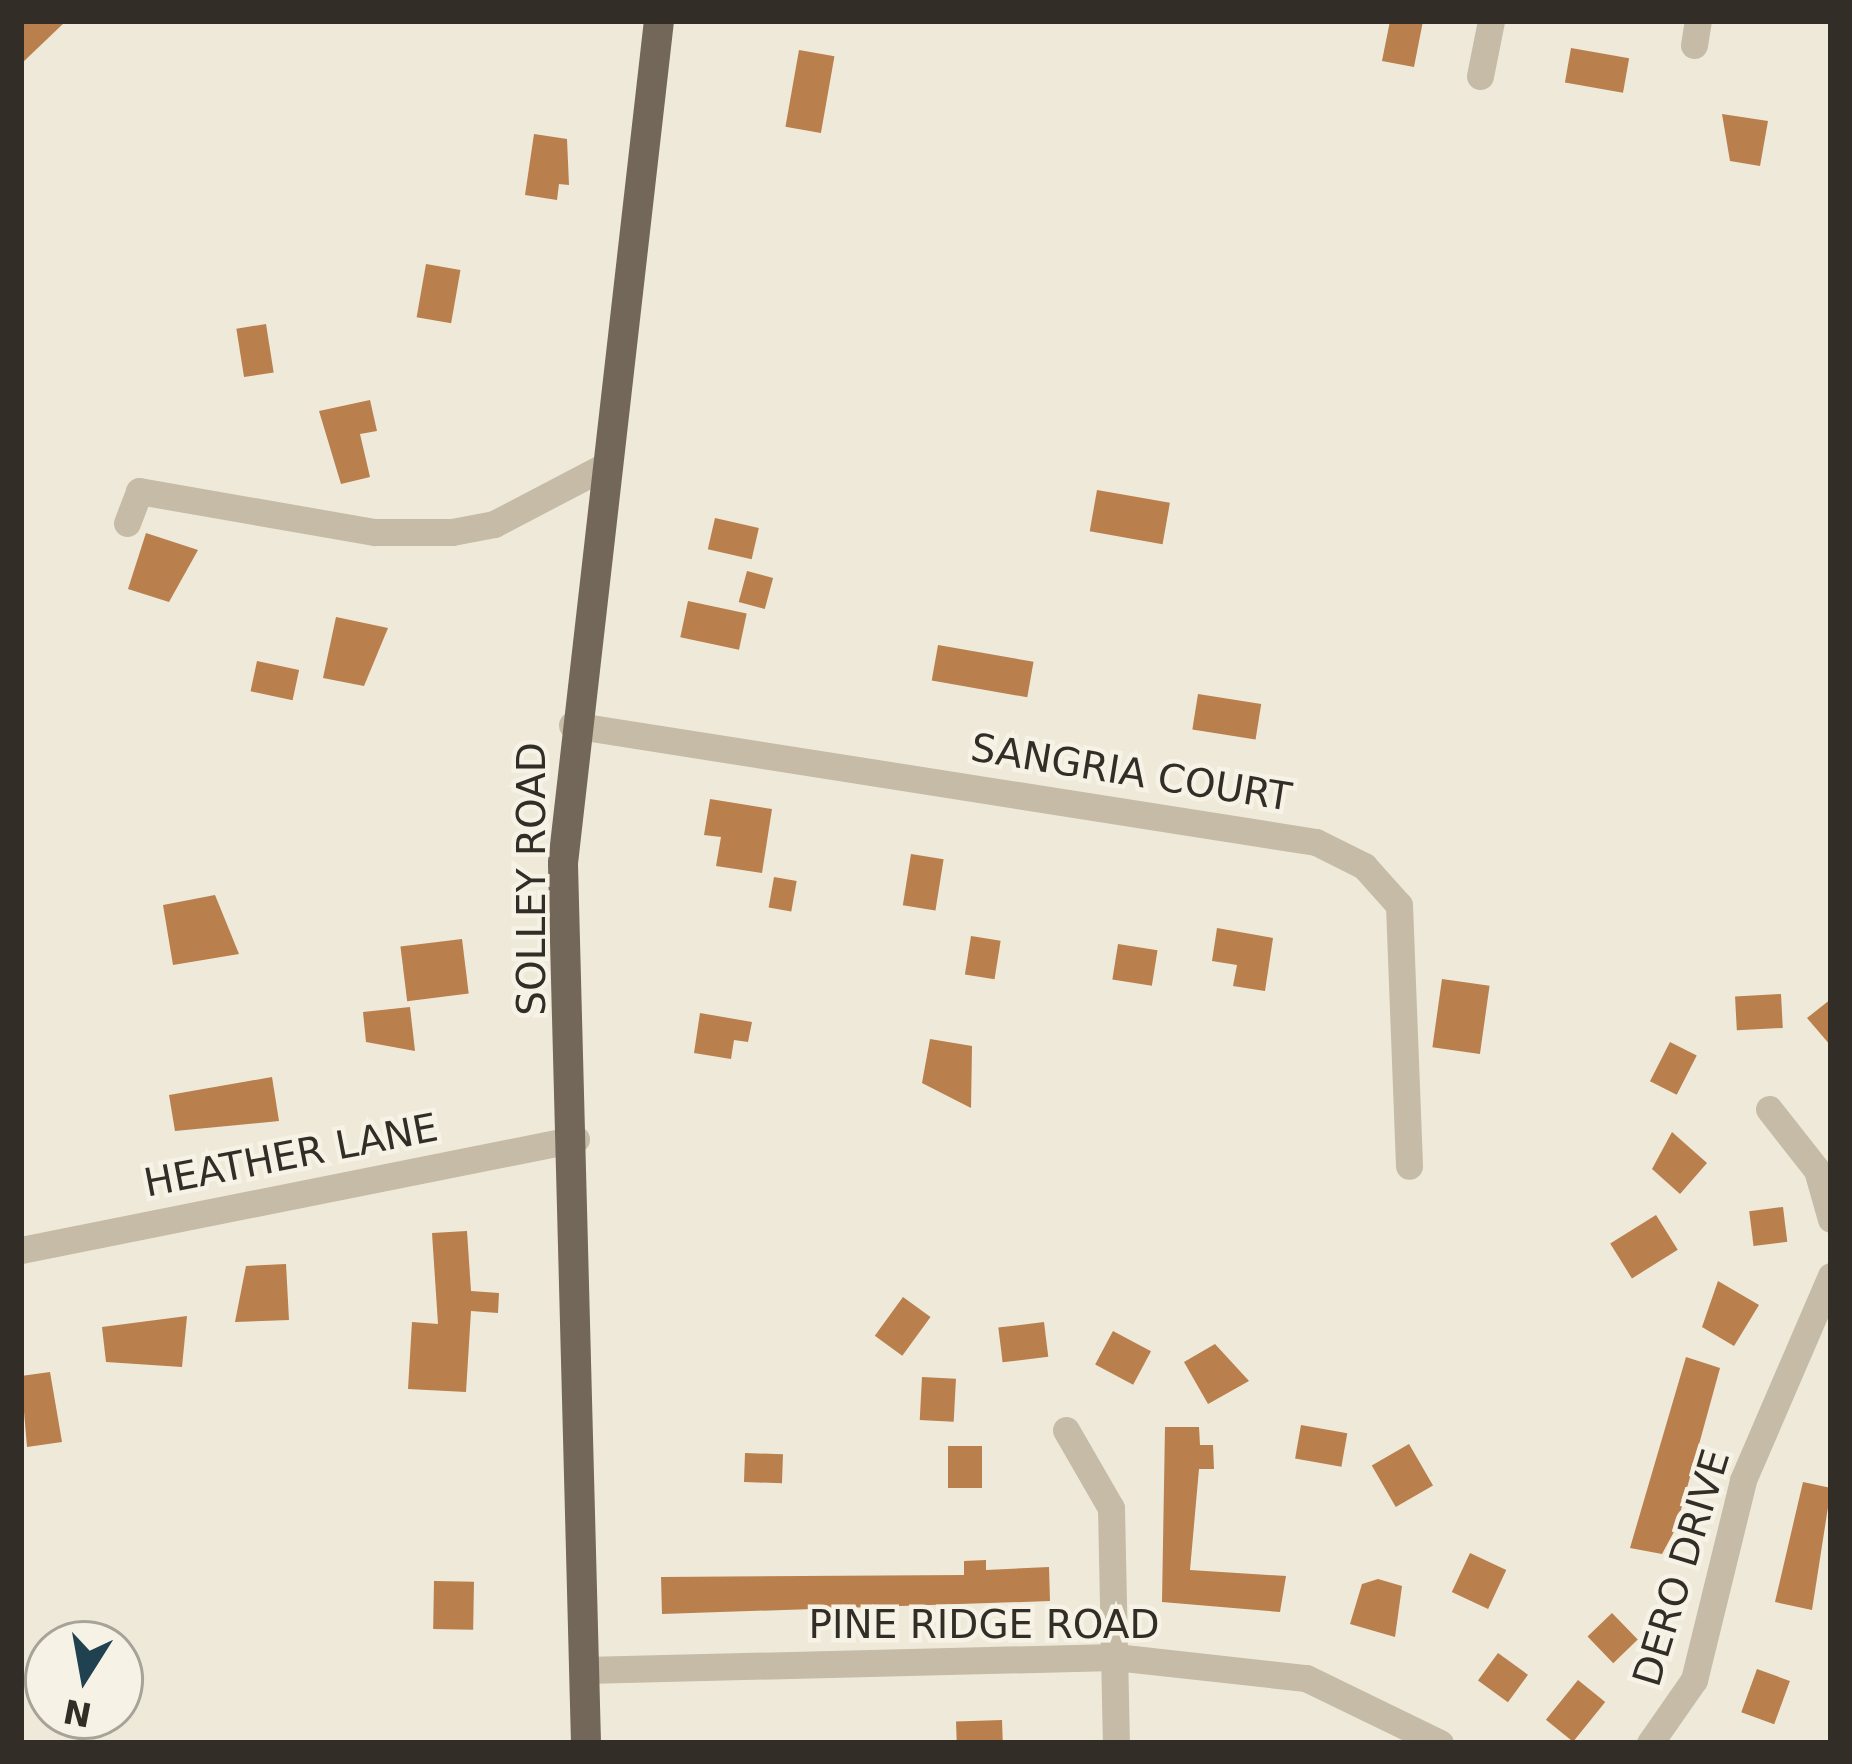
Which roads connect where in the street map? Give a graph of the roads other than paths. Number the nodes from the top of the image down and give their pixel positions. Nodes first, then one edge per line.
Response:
1 (659, 21) edge
2 (1491, 21) edge
3 (1480, 76) dead end
4 (604, 467) junction
5 (128, 523) dead end
6 (572, 725) junction
7 (1769, 1109) dead end
8 (575, 1139) junction
9 (1409, 1166) dead end
10 (1831, 1219) edge
11 (21, 1250) edge
12 (1831, 1276) edge
13 (1066, 1430) dead end
14 (1115, 1657) junction
15 (585, 1670) junction
16 (586, 1743) edge
17 (1116, 1743) edge
18 (1440, 1743) edge
19 (1650, 1743) edge

1 - 4 main road, SOLLEY ROAD
2 - 3 street
4 - 5 street
4 - 6 main road, SOLLEY ROAD
6 - 8 main road, SOLLEY ROAD
6 - 9 street, SANGRIA COURT
7 - 10 street
8 - 11 street, HEATHER LANE
8 - 15 main road, SOLLEY ROAD
12 - 19 street, DERO DRIVE
13 - 14 street
14 - 15 street, PINE RIDGE ROAD
14 - 17 street
14 - 18 street, PINE RIDGE ROAD
15 - 16 main road, SOLLEY ROAD

